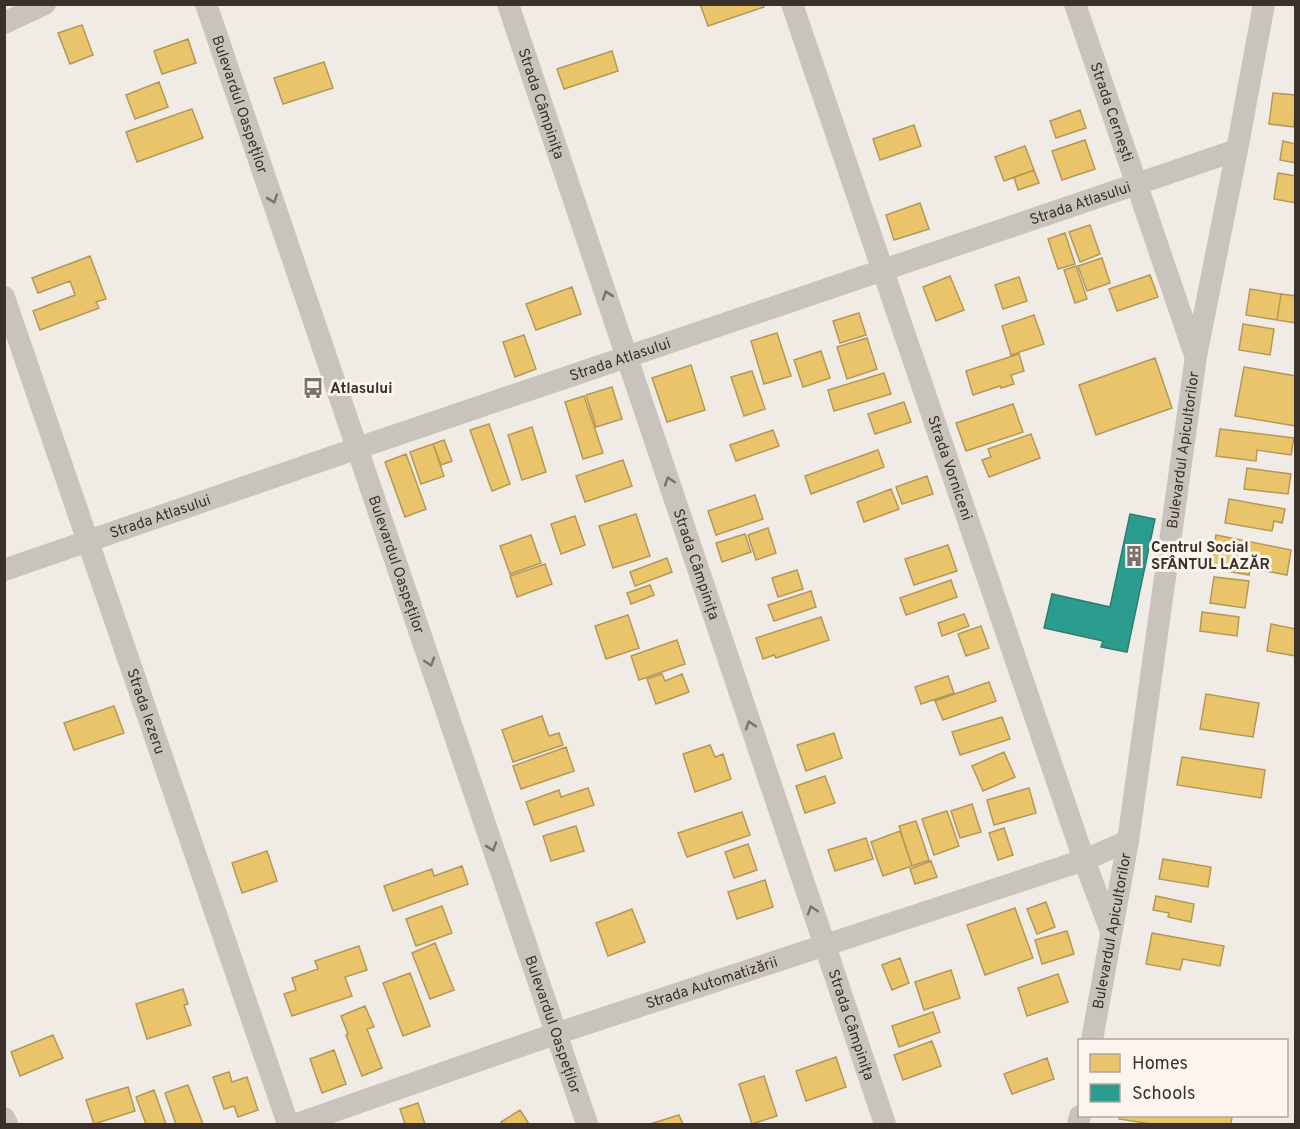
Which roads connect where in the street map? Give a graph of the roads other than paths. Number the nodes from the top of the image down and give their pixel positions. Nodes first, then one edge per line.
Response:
1 (45, 4) edge
2 (207, 4) edge
3 (507, 4) edge
4 (792, 4) edge
5 (1075, 4) edge
6 (1264, 4) edge
7 (4, 23) edge
8 (1237, 150) junction
9 (1136, 184) junction
10 (883, 269) junction
11 (4, 297) edge
12 (627, 356) junction
13 (1196, 357) junction
14 (358, 448) junction
15 (89, 541) junction
16 (4, 570) edge
17 (1128, 841) junction
18 (1084, 860) junction
19 (1111, 931) junction
20 (823, 945) junction
21 (555, 1034) junction
22 (1092, 1039) edge
23 (4, 1119) edge
24 (7, 1125) edge
25 (288, 1125) edge
26 (297, 1125) edge
27 (587, 1125) edge
28 (885, 1125) edge

1 - 7 street
2 -> 14 street, Bulevardul Oaspeților
12 -> 3 street, Strada Câmpinița
4 - 10 street, Strada Vorniceni
5 - 9 street, Strada Cernești
6 - 8 street, Bulevardul Apicultorilor
8 - 9 street, Strada Atlasului
8 - 13 street, Bulevardul Apicultorilor
9 - 10 street, Strada Atlasului
9 - 13 street, Strada Cernești
10 - 12 street, Strada Atlasului
10 - 18 street, Strada Vorniceni
11 - 15 street, Strada Iezeru
12 - 14 street, Strada Atlasului
20 -> 12 street, Strada Câmpinița
13 - 17 street, Bulevardul Apicultorilor
14 - 15 street, Strada Atlasului
14 -> 21 street, Bulevardul Oaspeților
15 - 16 street, Strada Atlasului
15 - 25 street, Strada Iezeru
17 - 18 street, Strada Automatizării
17 - 19 street, Bulevardul Apicultorilor
18 - 19 street, Strada Vorniceni
18 - 20 street, Strada Automatizării
19 - 22 street, Bulevardul Apicultorilor
20 - 21 street, Strada Automatizării
20 - 28 street, Strada Câmpinița
21 - 26 street, Strada Automatizării
21 - 27 street, Bulevardul Oaspeților
23 - 24 street

